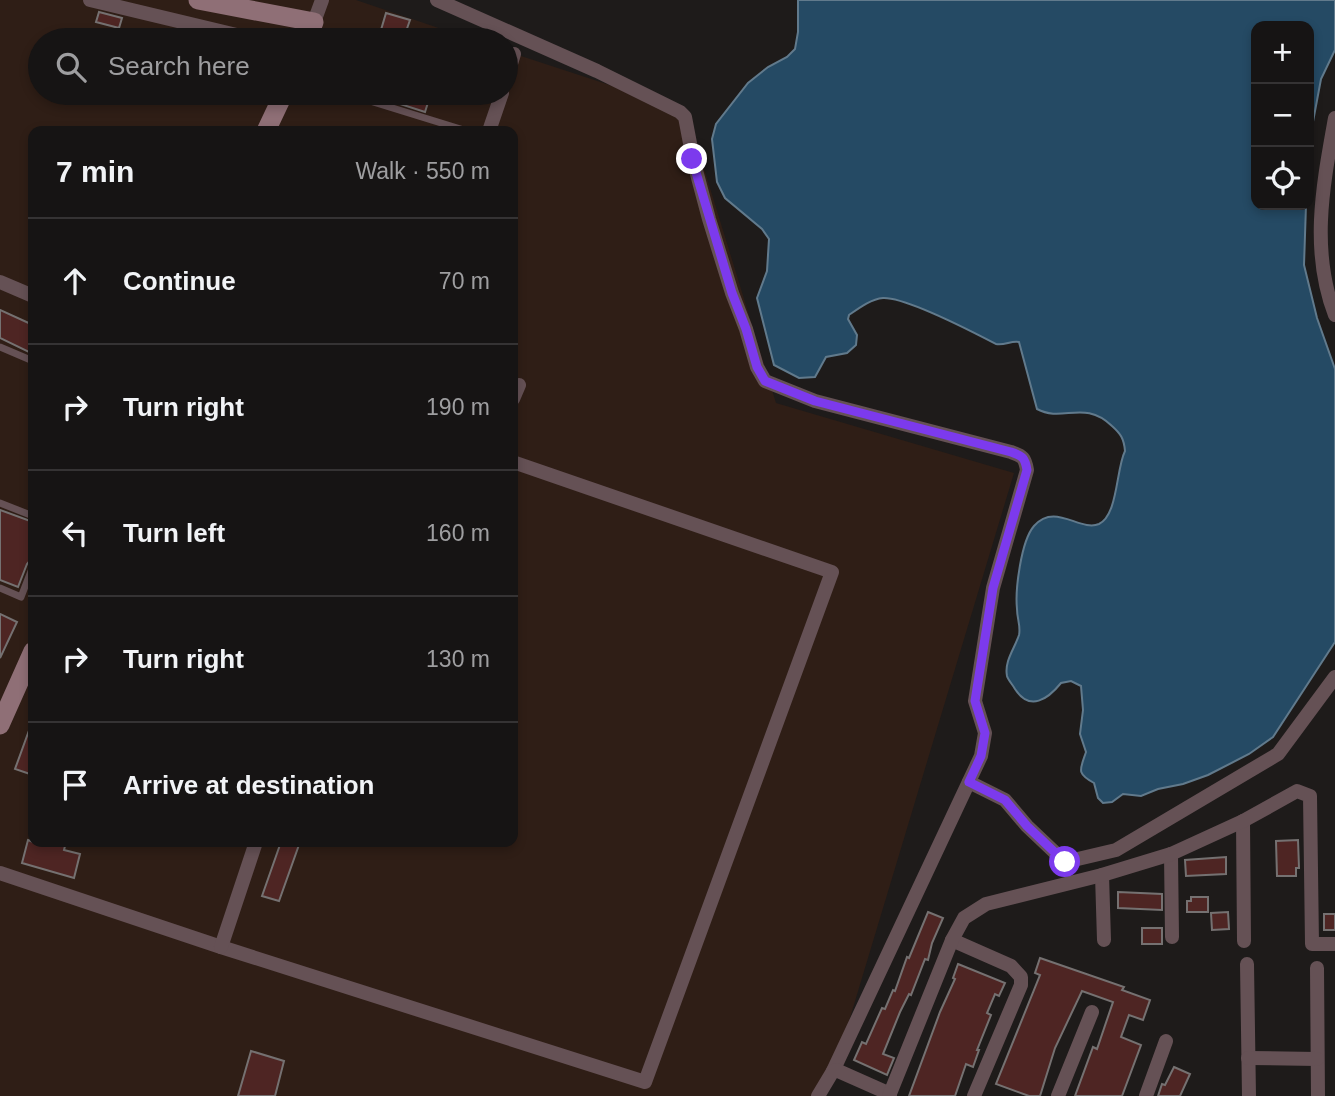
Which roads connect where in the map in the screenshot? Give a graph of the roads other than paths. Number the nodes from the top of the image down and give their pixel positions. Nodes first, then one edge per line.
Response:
1 (90, 0) edge
2 (198, 0) edge
3 (322, 0) edge
4 (437, 0) edge
5 (255, 6) edge
6 (207, 28) edge
7 (303, 28) edge
8 (311, 28) edge
9 (500, 28) edge
10 (518, 36) edge
11 (278, 105) edge
12 (383, 105) edge
13 (498, 105) edge
14 (1335, 118) edge
15 (268, 126) edge
16 (451, 126) edge
17 (491, 126) edge
18 (0, 282) edge
19 (28, 294) edge
20 (1335, 315) edge
21 (0, 347) edge
22 (28, 359) edge
23 (518, 464) edge
24 (0, 503) edge
25 (28, 514) edge
26 (28, 579) edge
27 (0, 588) edge
28 (28, 662) edge
29 (1335, 677) edge
30 (1, 719) edge
31 (969, 782) junction
32 (1243, 821) junction
33 (255, 847) edge
34 (1171, 854) junction
35 (0, 873) edge
36 (1102, 875) junction
37 (1172, 937) dead end
38 (952, 940) junction
39 (1104, 940) dead end
40 (1244, 941) dead end
41 (1335, 944) edge
42 (221, 947) junction
43 (1247, 964) dead end
44 (1317, 968) dead end
45 (1092, 1012) dead end
46 (1166, 1041) dead end
47 (1248, 1058) junction
48 (1317, 1059) junction
49 (833, 1071) junction
50 (889, 1095) edge
51 (818, 1096) edge
52 (974, 1096) edge
53 (1058, 1096) edge
54 (1146, 1096) edge
55 (1249, 1096) edge
56 (1318, 1096) edge

1 - 6 street
2 - 5 street
3 - 8 street
4 - 9 street
5 - 7 street
10 - 31 street
11 - 15 street
12 - 16 lane
13 - 17 street
14 - 20 street
18 - 19 street
21 - 22 lane
23 - 42 street
24 - 25 lane
26 - 27 lane
28 - 30 street
29 - 31 street
31 - 49 street
32 - 34 street
32 - 40 street
32 - 41 street
33 - 42 street
34 - 36 street
34 - 37 street
35 - 42 street
36 - 38 street
36 - 39 street
38 - 50 street
38 - 52 street
43 - 47 street
44 - 48 street
45 - 53 street
46 - 54 street
47 - 48 street
47 - 55 street
48 - 56 street
49 - 50 street
49 - 51 street

